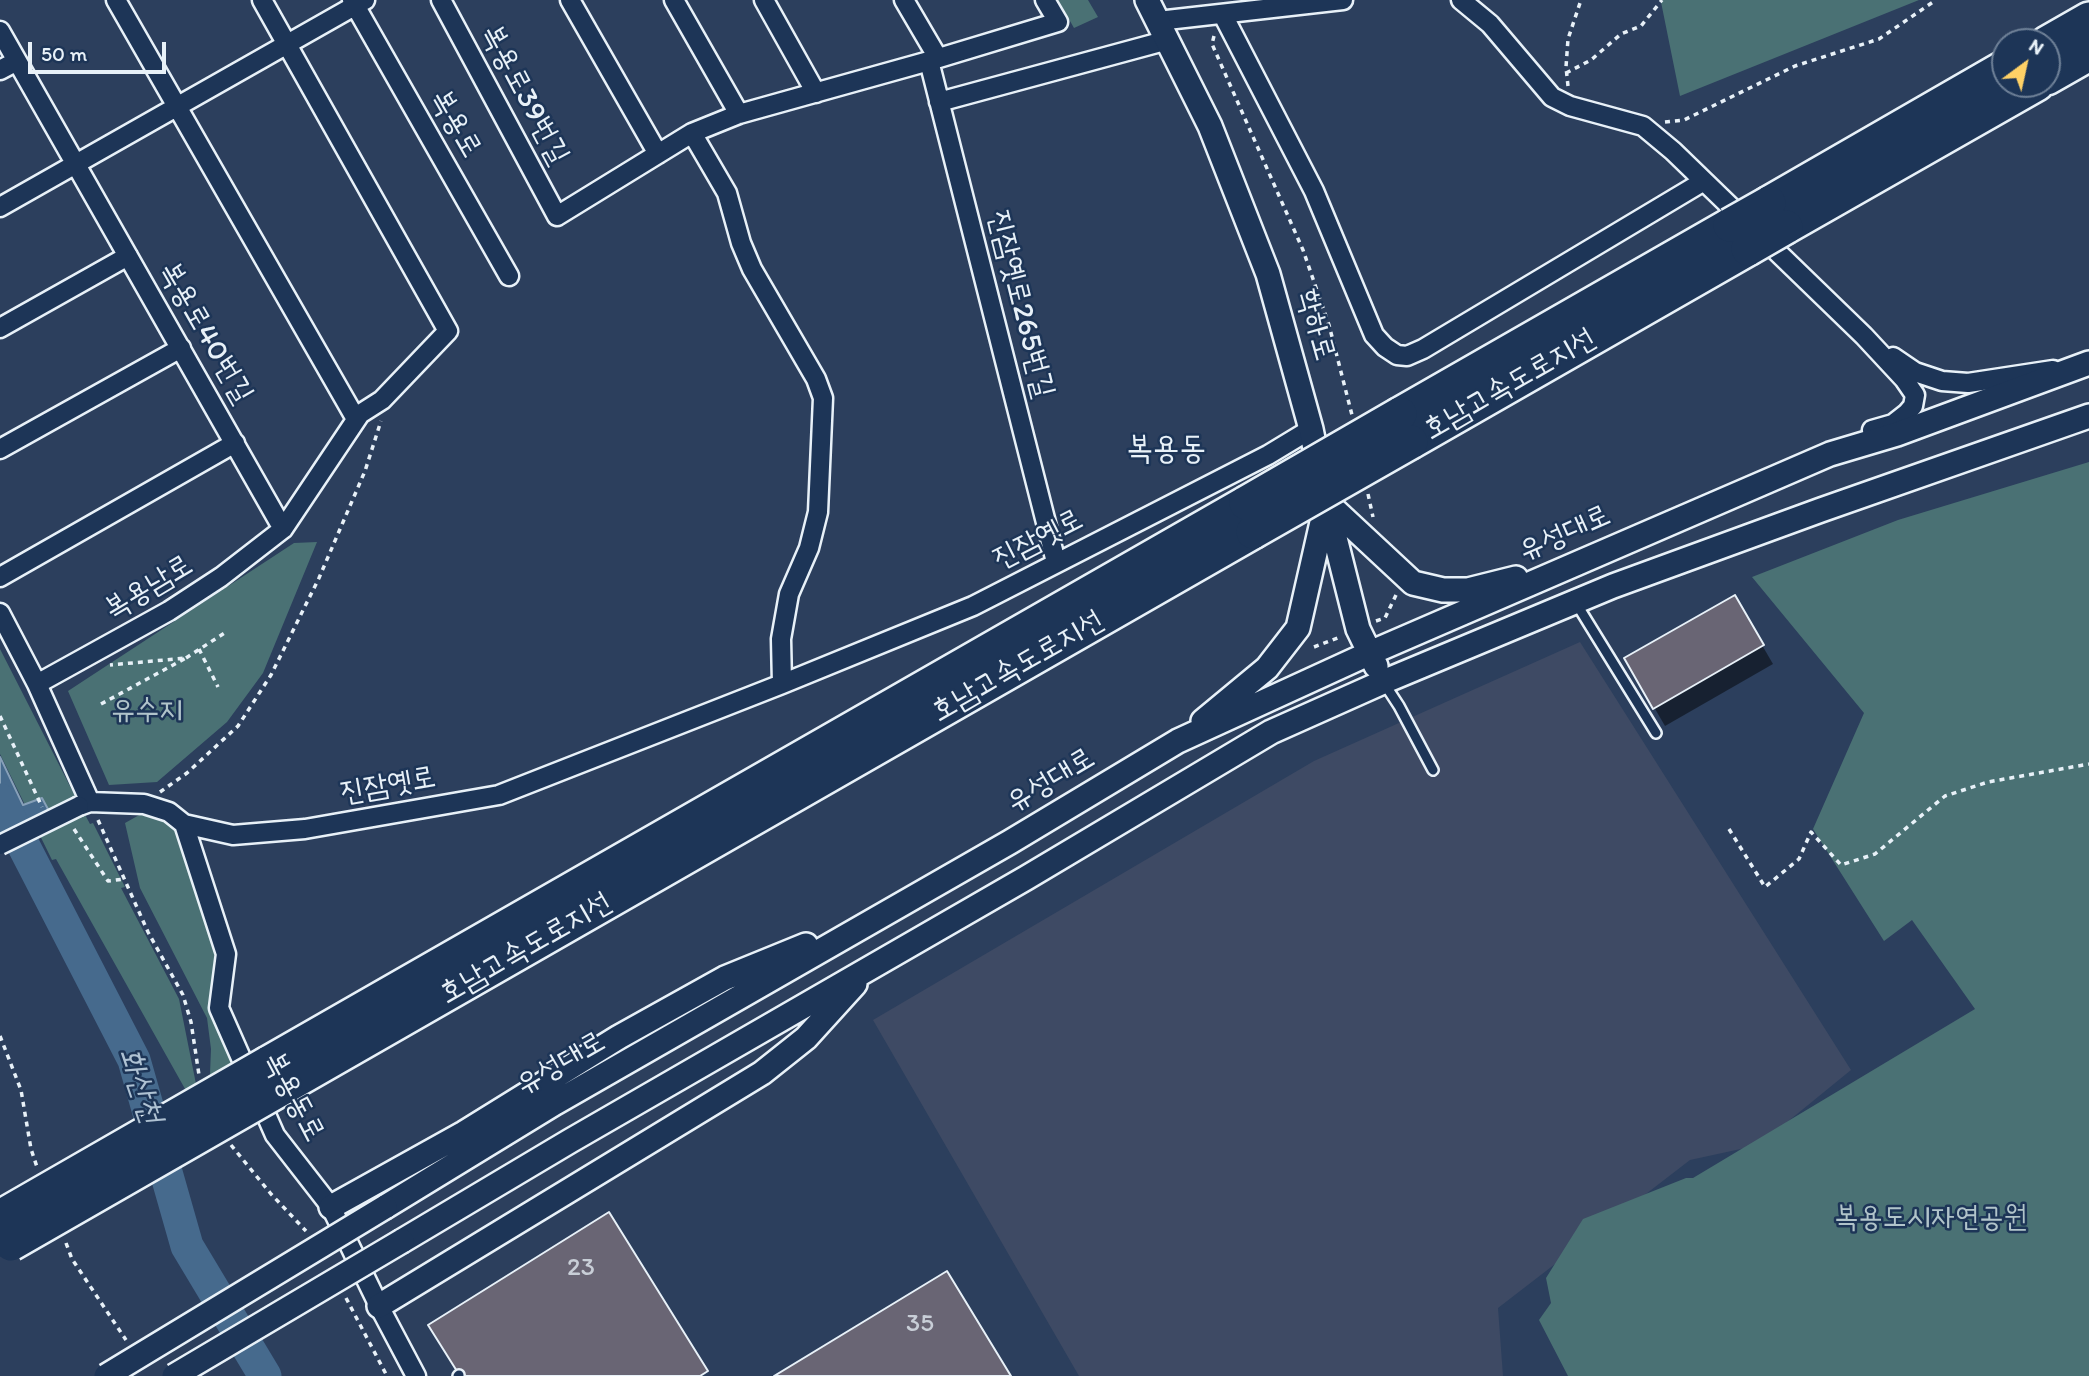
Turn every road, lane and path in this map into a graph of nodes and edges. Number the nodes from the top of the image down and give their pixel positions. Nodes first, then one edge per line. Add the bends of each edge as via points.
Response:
1 (116, 0) edge
2 (262, 0) edge
3 (441, 0) edge
4 (570, 0) edge
5 (674, 0) edge
6 (764, 0) edge
7 (904, 0) edge
8 (1045, 0) edge
9 (1147, 0) edge
10 (1343, 0) edge
11 (1461, 0) edge
12 (1581, 0) edge
13 (1662, 0) edge
14 (1936, 0) edge
15 (358, 2) edge
16 (2089, 19) edge
17 (1220, 23) junction
18 (1163, 30) junction
19 (0, 31) edge
20 (2061, 35) edge
21 (288, 45) junction
22 (2089, 54) edge
23 (933, 60) junction
24 (17, 61) junction
25 (0, 70) edge
26 (2061, 70) edge
27 (1566, 73) junction
28 (1991, 76) edge
29 (816, 93) junction
30 (2009, 98) edge
31 (939, 102) junction
32 (1570, 106) junction
33 (178, 108) junction
34 (738, 114) junction
35 (1643, 126) junction
36 (692, 133) junction
37 (658, 154) junction
38 (77, 166) junction
39 (1704, 181) junction
40 (0, 207) edge
41 (1778, 215) junction
42 (128, 256) junction
43 (509, 276) dead end
44 (0, 328) edge
45 (1864, 336) junction
46 (181, 348) junction
47 (2082, 365) edge
48 (382, 400) junction
49 (2089, 416) edge
50 (356, 419) junction
51 (1353, 424) dead end
52 (1311, 429) junction
53 (235, 443) junction
54 (0, 449) edge
55 (1830, 454) junction
56 (1367, 489) dead end
57 (1326, 502) junction
58 (1375, 522) dead end
59 (283, 529) junction
60 (1582, 560) junction
61 (1056, 562) junction
62 (0, 577) edge
63 (1397, 592) dead end
64 (1575, 601) junction
65 (0, 613) edge
66 (1385, 618) dead end
67 (226, 632) dead end
68 (1329, 643) dead end
69 (1314, 647) dead end
70 (199, 649) junction
71 (1370, 653) junction
72 (186, 658) junction
73 (104, 665) dead end
74 (1383, 682) junction
75 (37, 684) junction
76 (782, 684) junction
77 (218, 687) dead end
78 (101, 704) dead end
79 (0, 716) edge
80 (1656, 733) dead end
81 (1178, 741) junction
82 (2089, 764) edge
83 (1433, 770) dead end
84 (38, 799) dead end
85 (144, 804) junction
86 (79, 810) junction
87 (184, 824) junction
88 (1729, 829) dead end
89 (0, 845) edge
90 (124, 879) dead end
91 (883, 914) junction
92 (869, 968) junction
93 (331, 1207) junction
94 (3, 1232) edge
95 (379, 1306) junction
96 (106, 1376) edge
97 (174, 1376) edge
98 (416, 1376) edge

1 - 33 street
2 - 21 street
3 - 37 street, 복용로39번길 via 557,216
4 - 37 street
5 - 34 street
6 - 29 street
7 - 23 street, 진잠옛로265번길
8 - 23 street via 1058,22
9 - 18 street, 학하로
10 - 17 street
11 - 32 street via 1490,24 1552,97
12 - 27 path via 1568,38
13 - 27 path via 1641,26 1621,34 1591,60
14 - 35 path via 1879,39 1795,66 1684,120
15 - 21 street
15 - 43 street, 복용로
16 - 20 highway
17 - 18 street
17 - 39 street via 1314,191 1374,335 1397,355 1423,349
17 - 51 path via 1212,44 1303,250 1329,325
18 - 31 street
18 - 52 street, 학하로 via 1210,126 1268,274
19 - 24 street, 복용로40번길
21 - 33 street
21 - 48 street via 448,331
22 - 26 highway
23 - 29 street
23 - 31 street, 진잠옛로265번길
24 - 25 street
24 - 38 street, 복용로40번길
27 - 32 path
28 - 41 highway, 호남고속도로지선
29 - 34 street
30 - 41 highway, 호남고속도로지선
31 - 61 street, 진잠옛로265번길
32 - 35 street
33 - 38 street
33 - 50 street
34 - 36 street
35 - 39 street
36 - 37 street
36 - 76 street via 727,193 752,269 823,398 818,512 809,548 789,594 781,639
38 - 40 street
38 - 42 street, 복용로40번길
39 - 45 street
41 - 94 highway, 호남고속도로지선, bridge
42 - 44 street
42 - 46 street, 복용로40번길
45 - 47 street via 1915,372 1942,381 1968,383
45 - 55 street via 1904,379 1915,395 1913,406 1892,424 1863,433
46 - 53 street, 복용로40번길
46 - 54 street
47 - 55 street, 유성대로
48 - 50 street
48 - 85 path via 382,420 365,471 271,675 238,726 187,773
49 - 64 street
50 - 59 street, 복용남로
52 - 57 street, 학하로
52 - 61 street, 진잠옛로
53 - 59 street, 복용로40번길
53 - 62 street
55 - 60 street, 유성대로
56 - 58 path
57 - 60 street via 1413,583 1443,590 1468,590
57 - 71 street, 학하로 via 1358,629
57 - 81 street via 1298,628 1267,668
59 - 75 street, 복용남로 via 169,611
60 - 71 street, 유성대로
61 - 76 street, 진잠옛로 via 972,606
63 - 66 path
64 - 74 street
64 - 80 lane
65 - 75 street
67 - 70 path
68 - 69 path
70 - 72 path
70 - 77 path
71 - 74 street, 학하로
71 - 81 street, 유성대로
72 - 73 path
72 - 78 path
74 - 83 lane
74 - 92 street via 1271,732
75 - 86 street
76 - 87 street, 진잠옛로 via 499,795 258,834 233,835
79 - 84 path
81 - 91 street, 유성대로
82 - 88 path via 1988,782 1945,796 1875,853 1841,865 1811,832 1799,859 1765,887
85 - 86 street, 진잠옛로
85 - 87 street, 진잠옛로 via 169,812
86 - 89 street, 진잠옛로, bridge
86 - 90 path via 108,881
87 - 93 street, 복용동로 via 226,954 219,1008 275,1135
91 - 93 street via 725,978
91 - 96 street, 유성대로, bridge via 555,1103
92 - 95 street via 806,1038 762,1073
92 - 97 street, bridge
93 - 95 street, 복용동로
95 - 98 street, 복용동로

